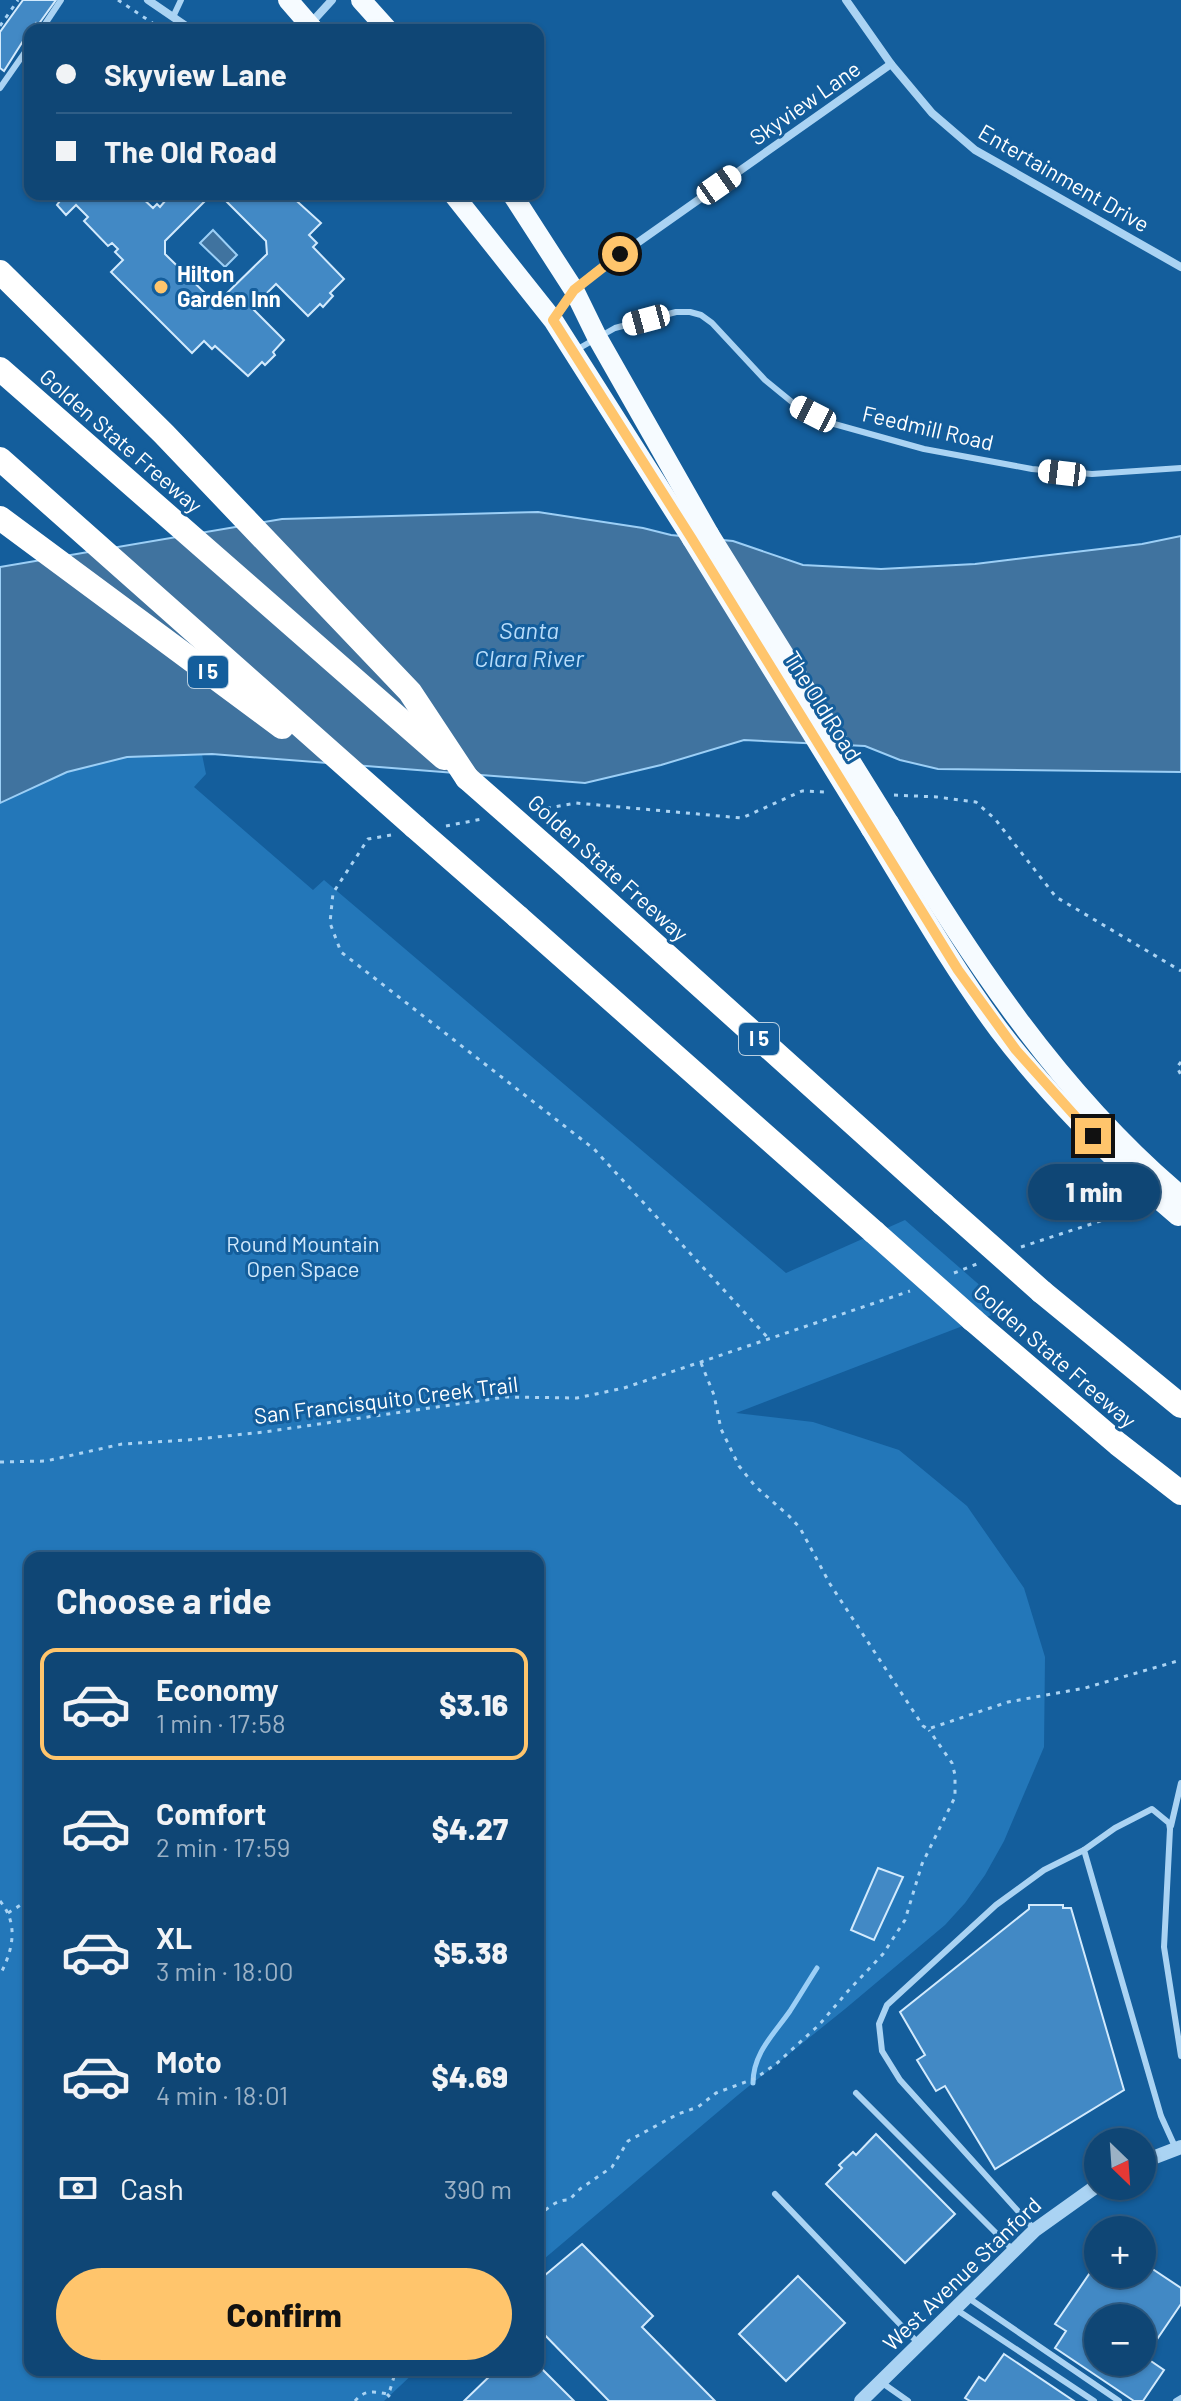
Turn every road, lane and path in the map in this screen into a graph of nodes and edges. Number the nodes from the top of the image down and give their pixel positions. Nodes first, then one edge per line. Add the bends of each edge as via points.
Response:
1 (18, 0) edge
2 (61, 0) edge
3 (118, 0) edge
4 (148, 0) edge
5 (181, 0) edge
6 (288, 0) edge
7 (332, 0) edge
8 (361, 0) edge
9 (846, 0) edge
10 (173, 17) junction
11 (45, 24) edge
12 (154, 24) edge
13 (183, 24) edge
14 (306, 24) edge
15 (312, 24) edge
16 (383, 24) edge
17 (0, 26) edge
18 (24, 54) edge
19 (891, 64) junction
20 (0, 88) edge
21 (458, 200) edge
22 (516, 200) edge
23 (1181, 267) edge
24 (0, 272) edge
25 (574, 290) junction
26 (553, 320) junction
27 (597, 337) junction
28 (573, 351) junction
29 (0, 369) edge
30 (0, 459) edge
31 (1181, 468) edge
32 (0, 518) edge
33 (700, 536) junction
34 (467, 778) junction
35 (880, 826) junction
36 (415, 827) junction
37 (1181, 1062) edge
38 (1181, 1075) edge
39 (1150, 1199) junction
40 (1177, 1205) edge
41 (1044, 1238) dead end
42 (769, 1339) dead end
43 (701, 1362) junction
44 (1181, 1406) edge
45 (0, 1462) edge
46 (1181, 1493) edge
47 (1181, 1660) edge
48 (928, 1729) junction
49 (1181, 1783) edge
50 (1170, 1829) junction
51 (1084, 1850) junction
52 (0, 1901) edge
53 (24, 1903) edge
54 (8, 1913) junction
55 (0, 1975) edge
56 (1181, 2056) edge
57 (856, 2093) dead end
58 (1178, 2148) edge
59 (1156, 2157) edge
60 (775, 2194) dead end
61 (1084, 2195) edge
62 (544, 2211) edge
63 (1035, 2230) junction
64 (1013, 2250) junction
65 (966, 2297) junction
66 (954, 2309) junction
67 (919, 2344) junction
68 (394, 2376) edge
69 (881, 2382) junction
70 (387, 2394) junction
71 (355, 2401) edge
72 (394, 2401) edge
73 (861, 2401) edge
74 (908, 2401) edge
75 (1094, 2401) edge
76 (1119, 2401) edge

1 - 17 path
2 - 11 lane
3 - 12 path
4 - 10 street
5 - 10 lane
6 - 14 main road
7 - 15 street
8 - 16 main road
9 - 19 street, Entertainment Drive
10 - 13 street
18 - 20 lane
19 - 23 street, Entertainment Drive via 932,113 975,150
19 - 25 street, Skyview Lane
21 - 26 main road, The Old Road
22 - 25 main road, The Old Road
24 - 34 highway, I 5 via 198,469 410,692
25 - 26 street, Skyview Lane
25 - 27 main road, The Old Road
26 - 28 main road, The Old Road
27 - 28 lane, Feedmill Road
27 - 31 lane, Feedmill Road via 615,328 690,312 712,323 798,407 827,422 924,449 1047,471 1092,474
27 - 33 main road, The Old Road
28 - 33 main road, The Old Road
29 - 34 highway, Golden State Freeway / I 5
30 - 36 highway, Golden State Freeway / I 5
32 - 36 highway, I 5
33 - 35 main road, The Old Road, bridge
34 - 44 highway, Golden State Freeway / I 5, bridge via 1042,1292
35 - 39 main road, The Old Road via 958,970 999,1030
35 - 40 main road, The Old Road via 1049,1060
36 - 46 highway, Golden State Freeway / I 5, bridge via 1075,1409
37 - 38 path
39 - 40 main road, The Old Road, bridge
39 - 41 path via 1136,1209
42 - 43 path, San Francisquito Creek Trail
43 - 45 path, San Francisquito Creek Trail via 577,1398 506,1397 264,1432 122,1444 46,1461
43 - 48 path via 721,1429 739,1466 800,1528 867,1643
47 - 48 path via 1085,1688 1008,1702
48 - 62 path via 952,1763 955,1797 922,1864 905,1920 883,1954 776,2064 628,2141 603,2175
49 - 50 lane
50 - 51 lane via 1152,1809
50 - 56 lane via 1164,1947
51 - 58 lane via 1161,2116
51 - 63 lane via 1044,1870 996,1905 887,2005 879,2024 882,2051 900,2080
52 - 54 path
53 - 54 path
54 - 55 path via 14,1934
57 - 64 lane
58 - 59 street
60 - 67 lane
61 - 63 street, West Avenue Stanford
63 - 64 street, West Avenue Stanford
64 - 65 street, West Avenue Stanford
65 - 66 street, West Avenue Stanford
65 - 76 lane
66 - 67 street, West Avenue Stanford
66 - 75 lane
67 - 69 street, West Avenue Stanford
68 - 70 path
69 - 73 street, West Avenue Stanford
69 - 74 lane
70 - 71 path via 367,2391
70 - 72 path

